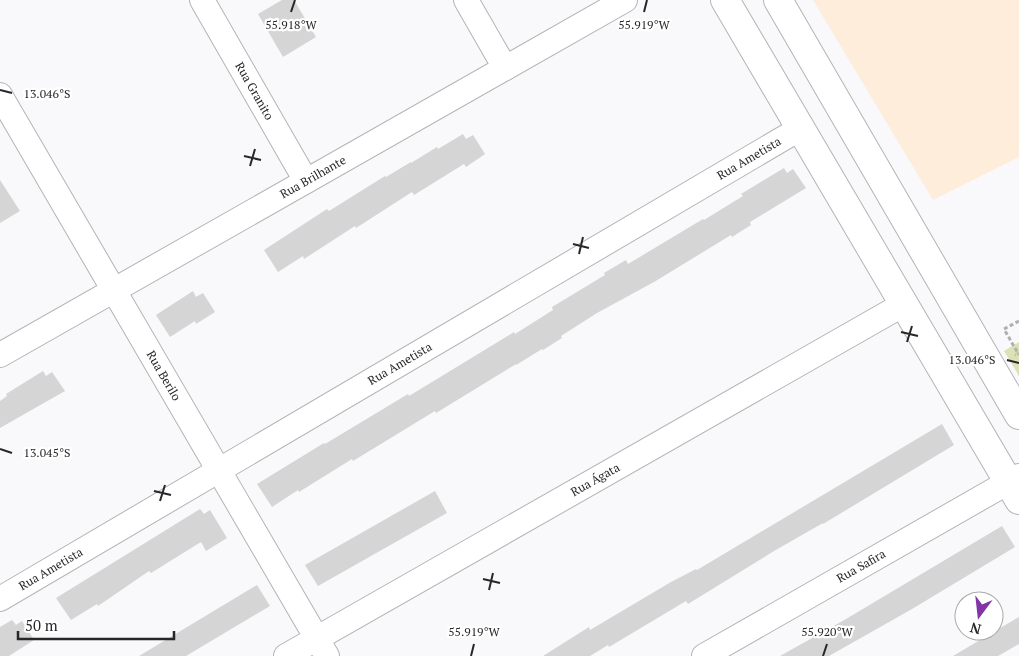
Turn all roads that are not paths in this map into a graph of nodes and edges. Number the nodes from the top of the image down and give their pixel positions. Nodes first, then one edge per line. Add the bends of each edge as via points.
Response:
1 (202, 0) edge
2 (466, 0) edge
3 (625, 0) edge
4 (725, 0) edge
5 (778, 0) edge
6 (505, 68) junction
7 (0, 95) edge
8 (801, 128) junction
9 (306, 181) junction
10 (114, 291) junction
11 (904, 304) junction
12 (0, 355) edge
13 (1019, 415) edge
14 (219, 470) junction
15 (1016, 486) edge
16 (0, 599) edge
17 (322, 647) edge
18 (286, 656) edge
19 (704, 656) edge

1 - 9 street, Rua Granito
2 - 6 street
3 - 6 street, Rua Brilhante
4 - 8 street
5 - 13 street
6 - 9 street, Rua Brilhante
7 - 10 street, Rua Berilo
8 - 11 street
8 - 14 street, Rua Ametista
9 - 10 street, Rua Brilhante
10 - 12 street, Rua Brilhante
10 - 14 street, Rua Berilo
11 - 15 street
11 - 17 street, Rua Ágata
14 - 16 street, Rua Ametista
14 - 17 street, Rua Berilo
15 - 19 street, Rua Safira
17 - 18 street, Rua Ágata

